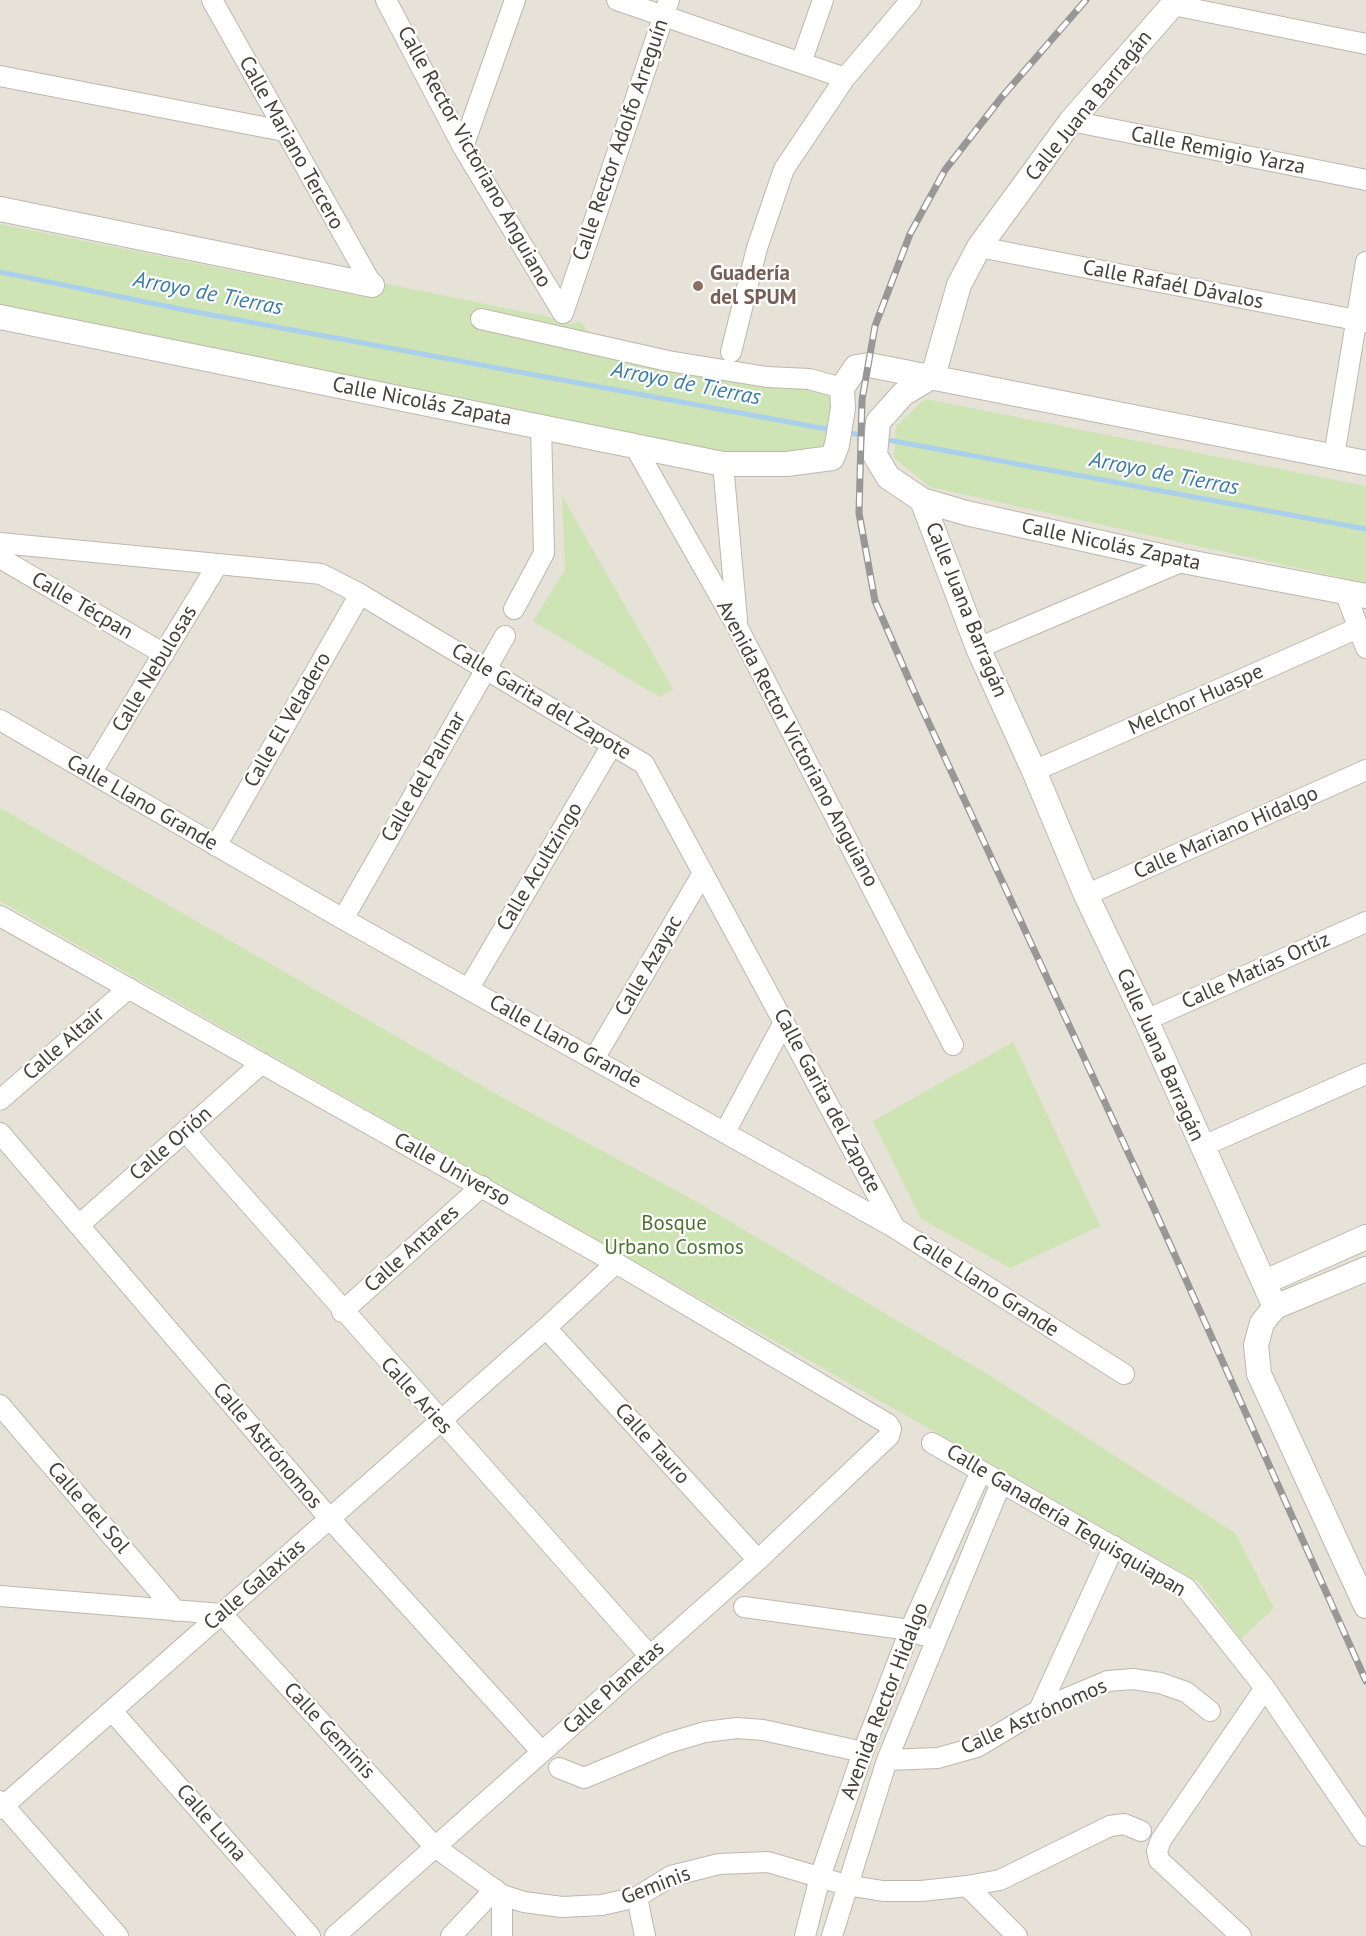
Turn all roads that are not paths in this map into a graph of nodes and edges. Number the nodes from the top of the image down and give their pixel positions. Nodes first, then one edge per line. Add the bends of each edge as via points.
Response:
1 (212, 0) edge
2 (386, 0) edge
3 (514, 0) edge
4 (617, 0) edge
5 (823, 0) edge
6 (911, 0) edge
7 (1175, 2) edge
8 (666, 8) edge
9 (1366, 44) edge
10 (801, 63) junction
11 (0, 76) edge
12 (845, 78) junction
13 (1071, 122) junction
14 (284, 131) junction
15 (463, 147) junction
16 (1366, 180) edge
17 (0, 209) edge
18 (979, 247) junction
19 (1366, 262) edge
20 (372, 285) joint
21 (563, 314) joint
22 (0, 317) edge
23 (481, 320) dead end
24 (1361, 321) edge
25 (731, 352) dead end
26 (933, 375) junction
27 (842, 398) junction
28 (541, 425) junction
29 (634, 445) junction
30 (1334, 456) junction
31 (1366, 463) edge
32 (723, 464) junction
33 (922, 500) junction
34 (0, 543) edge
35 (0, 558) edge
36 (1183, 561) junction
37 (218, 564) junction
38 (360, 594) junction
39 (1355, 594) edge
40 (514, 609) dead end
41 (738, 628) junction
42 (1358, 628) junction
43 (505, 636) dead end
44 (978, 648) junction
45 (1366, 648) edge
46 (164, 654) junction
47 (486, 668) junction
48 (0, 720) edge
49 (612, 745) junction
50 (1366, 770) edge
51 (1034, 771) junction
52 (91, 773) junction
53 (216, 846) junction
54 (703, 873) junction
55 (1086, 895) junction
56 (0, 916) edge
57 (343, 919) junction
58 (1366, 922) edge
59 (129, 987) junction
60 (469, 988) junction
61 (1146, 1020) junction
62 (784, 1022) junction
63 (953, 1046) dead end
64 (594, 1059) junction
65 (262, 1063) junction
66 (1366, 1074) edge
67 (0, 1100) edge
68 (186, 1132) junction
69 (725, 1132) junction
70 (0, 1133) edge
71 (1201, 1148) junction
72 (482, 1186) junction
73 (80, 1225) junction
74 (895, 1228) junction
75 (1366, 1237) edge
76 (616, 1263) junction
77 (1366, 1269) edge
78 (1265, 1282) junction
79 (1275, 1307) junction
80 (342, 1312) junction
81 (546, 1328) junction
82 (1124, 1374) dead end
83 (0, 1405) edge
84 (440, 1422) junction
85 (889, 1436) joint
86 (932, 1443) dead end
87 (981, 1471) junction
88 (1001, 1483) junction
89 (330, 1519) junction
90 (1114, 1546) junction
91 (758, 1560) junction
92 (0, 1596) edge
93 (744, 1606) dead end
94 (1366, 1606) edge
95 (176, 1611) junction
96 (222, 1614) junction
97 (910, 1630) junction
98 (936, 1640) junction
99 (650, 1656) junction
100 (1265, 1688) junction
101 (1039, 1710) junction
102 (112, 1711) junction
103 (1210, 1711) dead end
104 (542, 1752) junction
105 (863, 1752) junction
106 (887, 1760) junction
107 (559, 1768) dead end
108 (1, 1805) edge
109 (1142, 1831) dead end
110 (1366, 1836) edge
111 (435, 1847) junction
112 (820, 1877) junction
113 (846, 1885) junction
114 (967, 1886) junction
115 (498, 1892) junction
116 (637, 1897) junction
117 (118, 1936) edge
118 (310, 1936) edge
119 (335, 1936) edge
120 (451, 1936) edge
121 (502, 1936) edge
122 (645, 1936) edge
123 (805, 1936) edge
124 (832, 1936) edge
125 (1017, 1936) edge
126 (1241, 1936) edge

1 - 14 street, Calle Mariano Tercero
2 - 15 street, Calle Rector Victoriano Anguiano
3 - 15 street
4 - 8 street
5 - 10 street
6 - 12 street
7 - 9 street
7 - 13 street, Calle Juana Barragán
8 - 10 street
8 - 21 street, Calle Rector Adolfo Arreguín
10 - 12 street
11 - 14 street
12 - 25 street via 784,169 757,248
13 - 16 street, Calle Remigio Yarza
13 - 18 street, Calle Juana Barragán
14 - 20 street, Calle Mariano Tercero
15 - 21 street, Calle Rector Victoriano Anguiano
17 - 20 street
18 - 24 street, Calle Rafaél Dávalos
18 - 26 street, Calle Juana Barragán via 959,285
19 - 24 street
22 - 28 street, Calle Nicolás Zapata
23 - 27 street via 668,362 767,377 809,379
24 - 30 street
26 - 27 street via 869,364 856,367
26 - 30 street
26 - 33 street, Calle Nicolás Zapata via 903,394 878,422 875,454 888,477
27 - 32 street, Calle Nicolás Zapata via 832,458 787,464
28 - 29 street, Calle Nicolás Zapata
28 - 40 street via 544,553
29 - 32 street, Calle Nicolás Zapata
29 - 41 street, Avenida Rector Victoriano Anguiano
30 - 31 street
32 - 41 street
33 - 36 street, Calle Nicolás Zapata
33 - 44 street, Calle Juana Barragán
34 - 37 street, Calle Garita del Zapote
35 - 46 street, Calle Técpan
36 - 39 street, Calle Nicolás Zapata
36 - 44 street
37 - 38 street, Calle Garita del Zapote via 321,574
37 - 46 street, Calle Nebulosas
38 - 47 street, Calle Garita del Zapote
38 - 53 street, Calle El Veladero
39 - 42 street
41 - 63 street, Avenida Rector Victoriano Anguiano
42 - 45 street
42 - 51 street, Melchor Huaspe
43 - 47 street, Calle del Palmar
44 - 51 street, Calle Juana Barragán
46 - 52 street, Calle Nebulosas
47 - 49 street, Calle Garita del Zapote
47 - 57 street, Calle del Palmar
48 - 52 street, Calle Llano Grande
49 - 54 street, Calle Garita del Zapote via 644,764
49 - 60 street, Calle Acultzingo
50 - 55 street, Calle Mariano Hidalgo
51 - 55 street, Calle Juana Barragán
52 - 53 street, Calle Llano Grande
53 - 57 street, Calle Llano Grande
54 - 62 street, Calle Garita del Zapote
54 - 64 street, Calle Azayac
55 - 61 street, Calle Juana Barragán
56 - 59 street, Calle Universo
57 - 60 street, Calle Llano Grande
58 - 61 street, Calle Matías Ortiz
59 - 65 street, Calle Universo
59 - 67 street, Calle Altair
60 - 64 street, Calle Llano Grande
61 - 71 street, Calle Juana Barragán
62 - 69 street
62 - 74 street, Calle Garita del Zapote
64 - 69 street, Calle Llano Grande
65 - 68 street, Calle Orión
65 - 72 street, Calle Universo
66 - 71 street
68 - 73 street, Calle Orión
68 - 80 street, Calle Aries
69 - 74 street, Calle Llano Grande
70 - 73 street, Calle Astrónomos
71 - 78 street, Calle Juana Barragán
72 - 76 street, Calle Universo
72 - 80 street, Calle Antares
73 - 89 street, Calle Astrónomos
74 - 82 street, Calle Llano Grande
75 - 78 street
76 - 81 street, Calle Galaxias
76 - 85 street, Calle Universo via 888,1424
77 - 79 street
78 - 79 street, Calle Juana Barragán
79 - 94 street via 1262,1323 1256,1345 1259,1374
80 - 84 street, Calle Aries
81 - 84 street, Calle Galaxias
81 - 91 street, Calle Tauro
83 - 95 street, Calle del Sol
84 - 89 street, Calle Galaxias
84 - 99 street, Calle Aries
85 - 91 street, Calle Planetas
86 - 87 street, Calle Ganadería Tequisquiapan
87 - 88 street, Calle Ganadería Tequisquiapan
87 - 97 street, Avenida Rector Hidalgo
88 - 90 street, Calle Ganadería Tequisquiapan
88 - 98 street, Avenida Rector Hidalgo
89 - 96 street, Calle Galaxias
89 - 104 street, Calle Astrónomos
90 - 100 street, Calle Ganadería Tequisquiapan via 1186,1588
90 - 101 street
91 - 99 street, Calle Planetas
92 - 95 street
93 - 97 street
95 - 96 street
96 - 102 street, Calle Galaxias
96 - 111 street, Calle Geminis
97 - 98 street
97 - 105 street, Avenida Rector Hidalgo
98 - 106 street, Avenida Rector Hidalgo
99 - 104 street, Calle Planetas
100 - 110 street, Calle Ganadería Tequisquiapan
100 - 126 street via 1157,1851 1159,1860
101 - 103 street, Calle Astrónomos via 1108,1681 1133,1679 1186,1692
101 - 106 street, Calle Astrónomos via 977,1747 938,1758
102 - 108 street, Calle Galaxias
102 - 118 street, Calle Luna
104 - 111 street, Calle Planetas
105 - 107 street via 737,1728 668,1743 584,1778
105 - 112 street, Avenida Rector Hidalgo
106 - 113 street, Avenida Rector Hidalgo
108 - 117 street
109 - 114 street, Geminis via 1124,1824 1110,1826 1000,1880
111 - 115 street, Geminis
111 - 119 street, Calle Planetas
112 - 113 street, Geminis
112 - 116 street, Geminis via 768,1862 719,1864 671,1876
112 - 123 street, Avenida Rector Hidalgo
113 - 114 street, Geminis via 883,1892
113 - 124 street, Avenida Rector Hidalgo
114 - 125 street
115 - 116 street, Geminis via 524,1902 562,1907 602,1905
115 - 120 street
115 - 121 street
116 - 122 street

